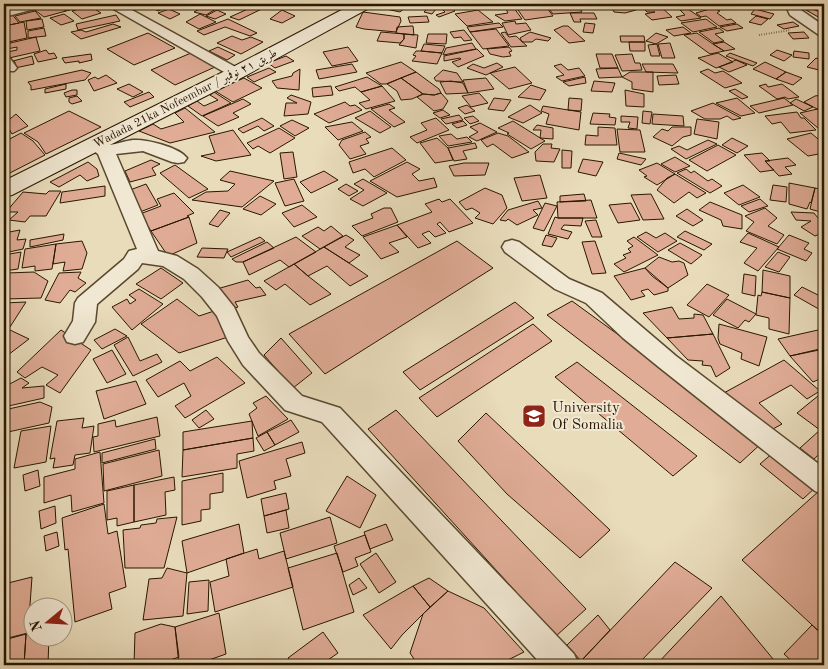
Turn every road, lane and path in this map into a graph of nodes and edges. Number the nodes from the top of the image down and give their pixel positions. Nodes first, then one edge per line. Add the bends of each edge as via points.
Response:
1 (37, 4) edge
2 (112, 4) edge
3 (365, 4) edge
4 (791, 4) edge
5 (4, 13) edge
6 (824, 32) edge
7 (236, 73) junction
8 (100, 148) junction
9 (178, 158) dead end
10 (4, 190) edge
11 (512, 247) dead end
12 (149, 256) junction
13 (75, 336) dead end
14 (824, 483) edge
15 (563, 665) edge

1 - 5 street
2 - 7 street
3 - 7 street, Wadada 21ka Nofeembar / طريق ٢١ نوفمبر
4 - 6 street via 795,12
7 - 8 street, Wadada 21ka Nofeembar / طريق ٢١ نوفمبر
8 - 9 street via 144,145
8 - 10 street, Wadada 21ka Nofeembar / طريق ٢١ نوفمبر
8 - 12 street
11 - 14 street via 562,284 594,298 668,362
12 - 13 street via 136,256 132,264 89,299 84,322
12 - 15 street via 170,261 191,274 210,292 226,312 251,359 294,403 331,415

